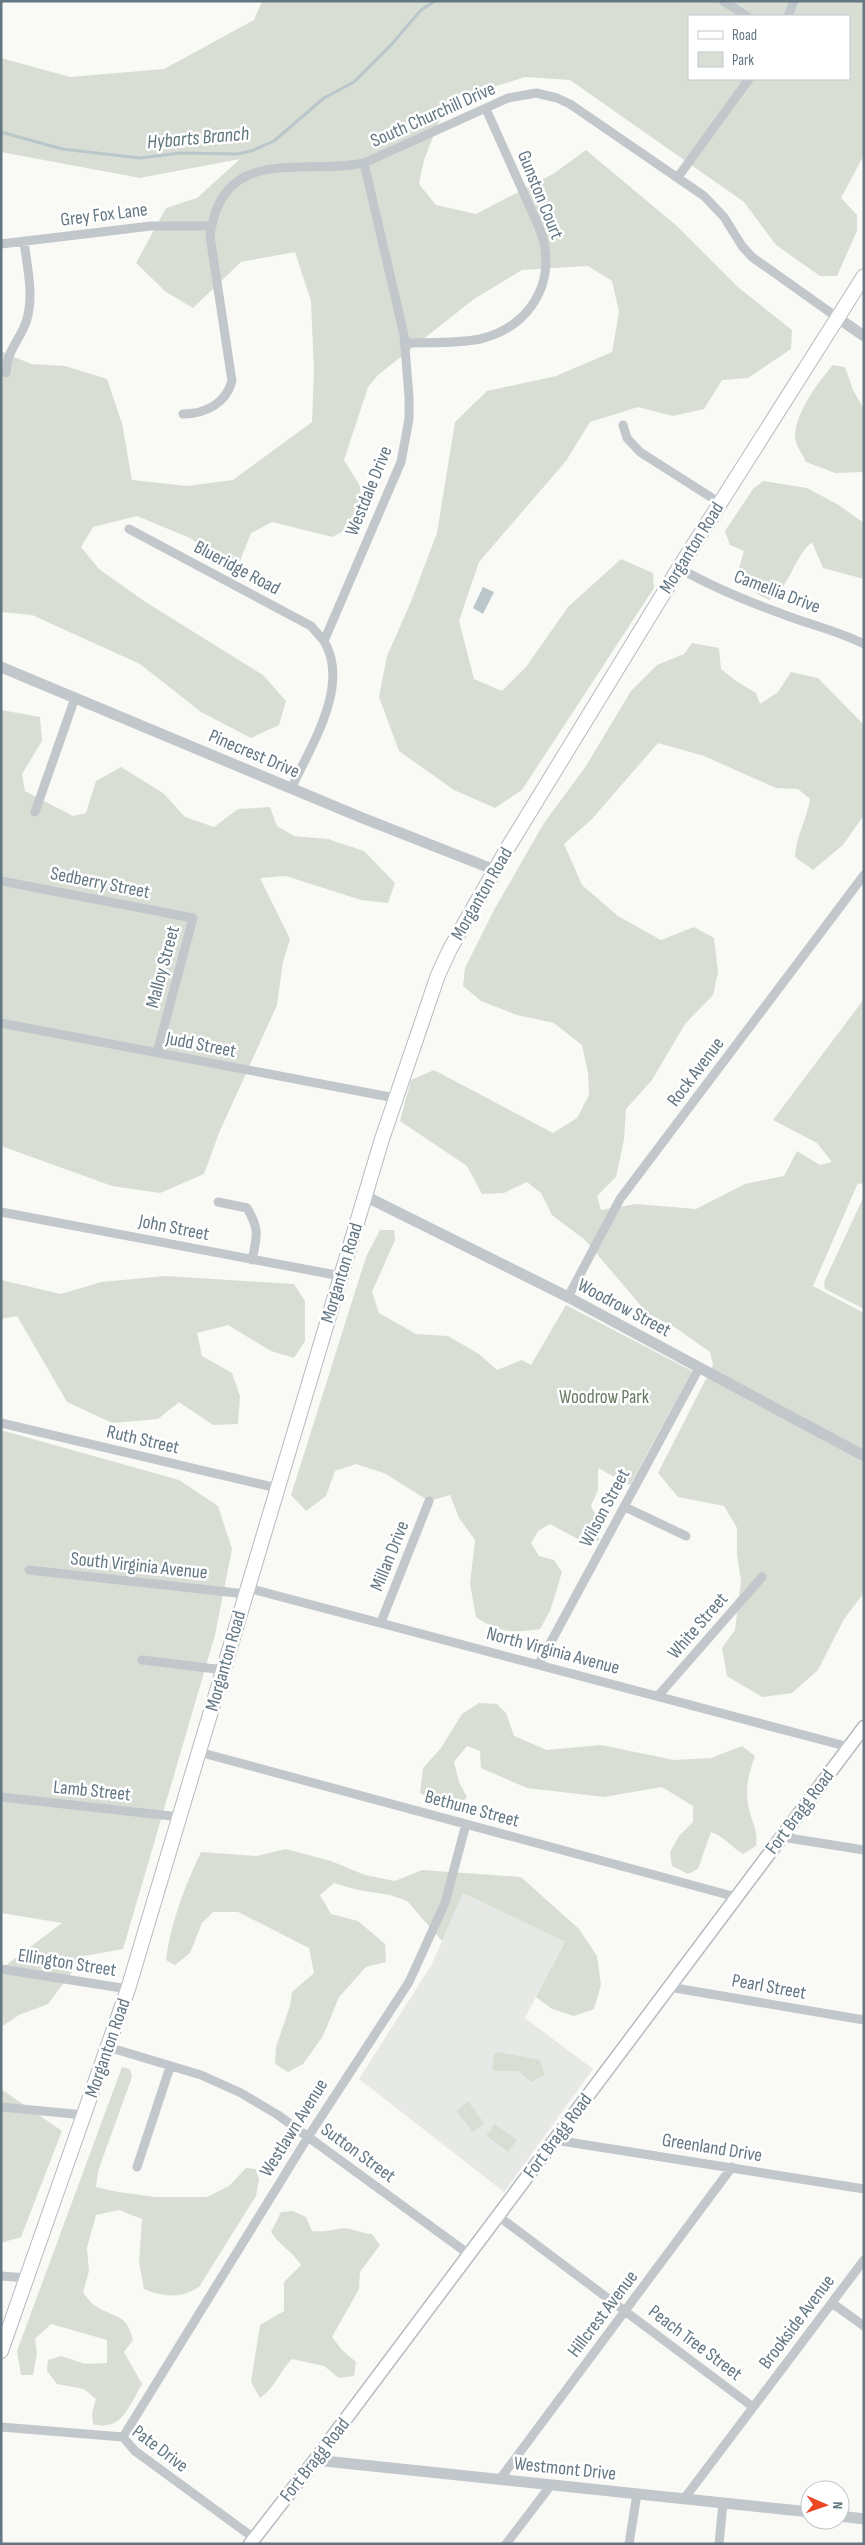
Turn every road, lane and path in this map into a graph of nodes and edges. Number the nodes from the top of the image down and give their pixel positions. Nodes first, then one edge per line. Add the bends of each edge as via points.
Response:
1 (723, 1) edge
2 (794, 1) edge
3 (745, 15) edge
4 (788, 15) edge
5 (748, 80) edge
6 (486, 109) junction
7 (364, 163) junction
8 (678, 177) junction
9 (212, 226) junction
10 (24, 241) junction
11 (1, 244) edge
12 (864, 276) edge
13 (838, 318) junction
14 (864, 336) edge
15 (404, 344) junction
16 (6, 373) dead end
17 (183, 414) dead end
18 (623, 425) dead end
19 (720, 503) junction
20 (129, 529) dead end
21 (680, 568) junction
22 (324, 641) junction
23 (864, 644) edge
24 (1, 667) edge
25 (75, 698) junction
26 (291, 788) junction
27 (34, 812) dead end
28 (495, 870) junction
29 (864, 875) edge
30 (1, 881) edge
31 (193, 918) joint
32 (1, 1023) edge
33 (157, 1053) junction
34 (395, 1098) junction
35 (365, 1196) junction
36 (218, 1202) dead end
37 (1, 1212) edge
38 (252, 1260) junction
39 (340, 1276) junction
40 (568, 1297) junction
41 (699, 1368) junction
42 (1, 1423) edge
43 (864, 1456) edge
44 (278, 1488) junction
45 (430, 1502) dead end
46 (625, 1507) junction
47 (686, 1536) dead end
48 (29, 1570) dead end
49 (762, 1577) dead end
50 (247, 1591) junction
51 (381, 1622) junction
52 (142, 1660) dead end
53 (539, 1664) junction
54 (224, 1670) junction
55 (658, 1696) junction
56 (864, 1727) edge
57 (849, 1747) junction
58 (200, 1752) junction
59 (1, 1797) edge
60 (180, 1817) junction
61 (466, 1824) junction
62 (782, 1837) junction
63 (864, 1850) edge
64 (736, 1897) junction
65 (1, 1969) edge
66 (669, 1987) junction
67 (128, 1989) junction
68 (864, 2020) edge
69 (108, 2047) junction
70 (170, 2067) junction
71 (1, 2107) edge
72 (84, 2115) junction
73 (308, 2137) junction
74 (555, 2140) junction
75 (137, 2167) dead end
76 (732, 2168) junction
77 (864, 2189) edge
78 (498, 2216) junction
79 (470, 2255) junction
80 (864, 2260) edge
81 (1, 2276) edge
82 (27, 2278) junction
83 (832, 2303) junction
84 (625, 2311) junction
85 (864, 2326) edge
86 (1, 2351) edge
87 (753, 2407) junction
88 (1, 2427) edge
89 (123, 2438) junction
90 (315, 2460) junction
91 (500, 2480) junction
92 (551, 2485) junction
93 (637, 2494) junction
94 (684, 2498) junction
95 (723, 2503) junction
96 (800, 2511) edge
97 (850, 2517) edge
98 (864, 2518) edge
99 (252, 2541) edge
100 (506, 2544) edge
101 (629, 2544) edge
102 (719, 2544) edge

1 - 3 street
2 - 4 street
5 - 8 street
6 - 7 street, South Churchill Drive
6 - 8 street, South Churchill Drive via 508,98 529,94 557,98
6 - 15 street, Gunston Court via 542,234 546,263 540,291 520,320 495,334 467,341
7 - 9 street, South Churchill Drive via 277,167 248,175 222,199
7 - 15 street, Westdale Drive
8 - 13 street, South Churchill Drive via 715,206 752,257
9 - 10 street, Grey Fox Lane via 151,226
9 - 17 street, South Churchill Drive via 211,250 232,381 227,394 211,408
10 - 11 street, Grey Fox Lane
10 - 16 street via 30,306 26,322 8,354
12 - 13 main road, Morganton Road
13 - 14 street
13 - 19 main road, Morganton Road
15 - 22 street, Westdale Drive via 409,419 401,462
18 - 19 street via 627,438 640,452
19 - 21 main road, Morganton Road
20 - 22 street, Blueridge Road via 311,626
21 - 23 street, Camellia Drive via 761,605
21 - 28 main road, Morganton Road
22 - 26 street via 334,667 330,702
24 - 25 street, Pinecrest Drive
25 - 26 street, Pinecrest Drive
25 - 27 street
26 - 28 street, Pinecrest Drive
28 - 34 main road, Morganton Road via 438,975
29 - 40 street, Rock Avenue via 620,1199
30 - 31 street, Sedberry Street
31 - 33 street, Malloy Street
32 - 33 street, Judd Street
33 - 34 street, Judd Street
34 - 35 main road, Morganton Road
35 - 39 main road, Morganton Road
35 - 40 street, Woodrow Street
36 - 38 street via 247,1208 257,1224
37 - 38 street, John Street
38 - 39 street, John Street
39 - 44 main road, Morganton Road
40 - 41 street, Woodrow Street
41 - 43 street, Woodrow Street
41 - 46 street, Wilson Street
42 - 44 street, Ruth Street
44 - 50 main road, Morganton Road
45 - 51 street, Millan Drive
46 - 47 street
46 - 53 street, Wilson Street
48 - 50 street, South Virginia Avenue
49 - 55 street, White Street
50 - 51 street, North Virginia Avenue
50 - 54 main road, Morganton Road
51 - 53 street, North Virginia Avenue
52 - 54 street
53 - 55 street, North Virginia Avenue
54 - 58 main road, Morganton Road
55 - 57 street, North Virginia Avenue
56 - 57 main road, Fort Bragg Road
57 - 62 main road, Fort Bragg Road
58 - 60 main road, Morganton Road
58 - 61 street, Bethune Street
59 - 60 street, Lamb Street
60 - 67 main road, Morganton Road
61 - 64 street, Bethune Street
61 - 73 street, Westlawn Avenue via 445,1903 409,1982
62 - 63 street
62 - 64 main road, Fort Bragg Road
64 - 66 main road, Fort Bragg Road
65 - 67 street, Ellington Street
66 - 68 street, Pearl Street
66 - 74 main road, Fort Bragg Road
67 - 69 main road, Morganton Road
69 - 70 street, Sutton Street
69 - 72 main road, Morganton Road
70 - 73 street, Sutton Street via 201,2075 241,2093
70 - 75 street
71 - 72 street
72 - 82 main road, Morganton Road
73 - 79 street, Sutton Street
73 - 89 street, Westlawn Avenue
74 - 76 street, Greenland Drive
74 - 78 main road, Fort Bragg Road
76 - 77 street, Greenland Drive
76 - 84 street, Hillcrest Avenue
78 - 79 main road, Fort Bragg Road
78 - 84 street, Peach Tree Street
79 - 90 main road, Fort Bragg Road
80 - 83 street, Brookside Avenue
81 - 82 street
82 - 86 main road, Morganton Road
83 - 85 street
83 - 87 street, Brookside Avenue
84 - 87 street, Peach Tree Street
84 - 91 street, Hillcrest Avenue
87 - 94 street, Brookside Avenue
88 - 89 street, Pate Drive
89 - 99 street, Pate Drive via 135,2451
90 - 91 street, Westmont Drive
90 - 99 main road, Fort Bragg Road
91 - 92 street, Westmont Drive
92 - 93 street, Westmont Drive
92 - 100 street
93 - 94 street, Westmont Drive
93 - 101 street
94 - 95 street, Westmont Drive
95 - 96 street, Westmont Drive
95 - 102 street
97 - 98 street

